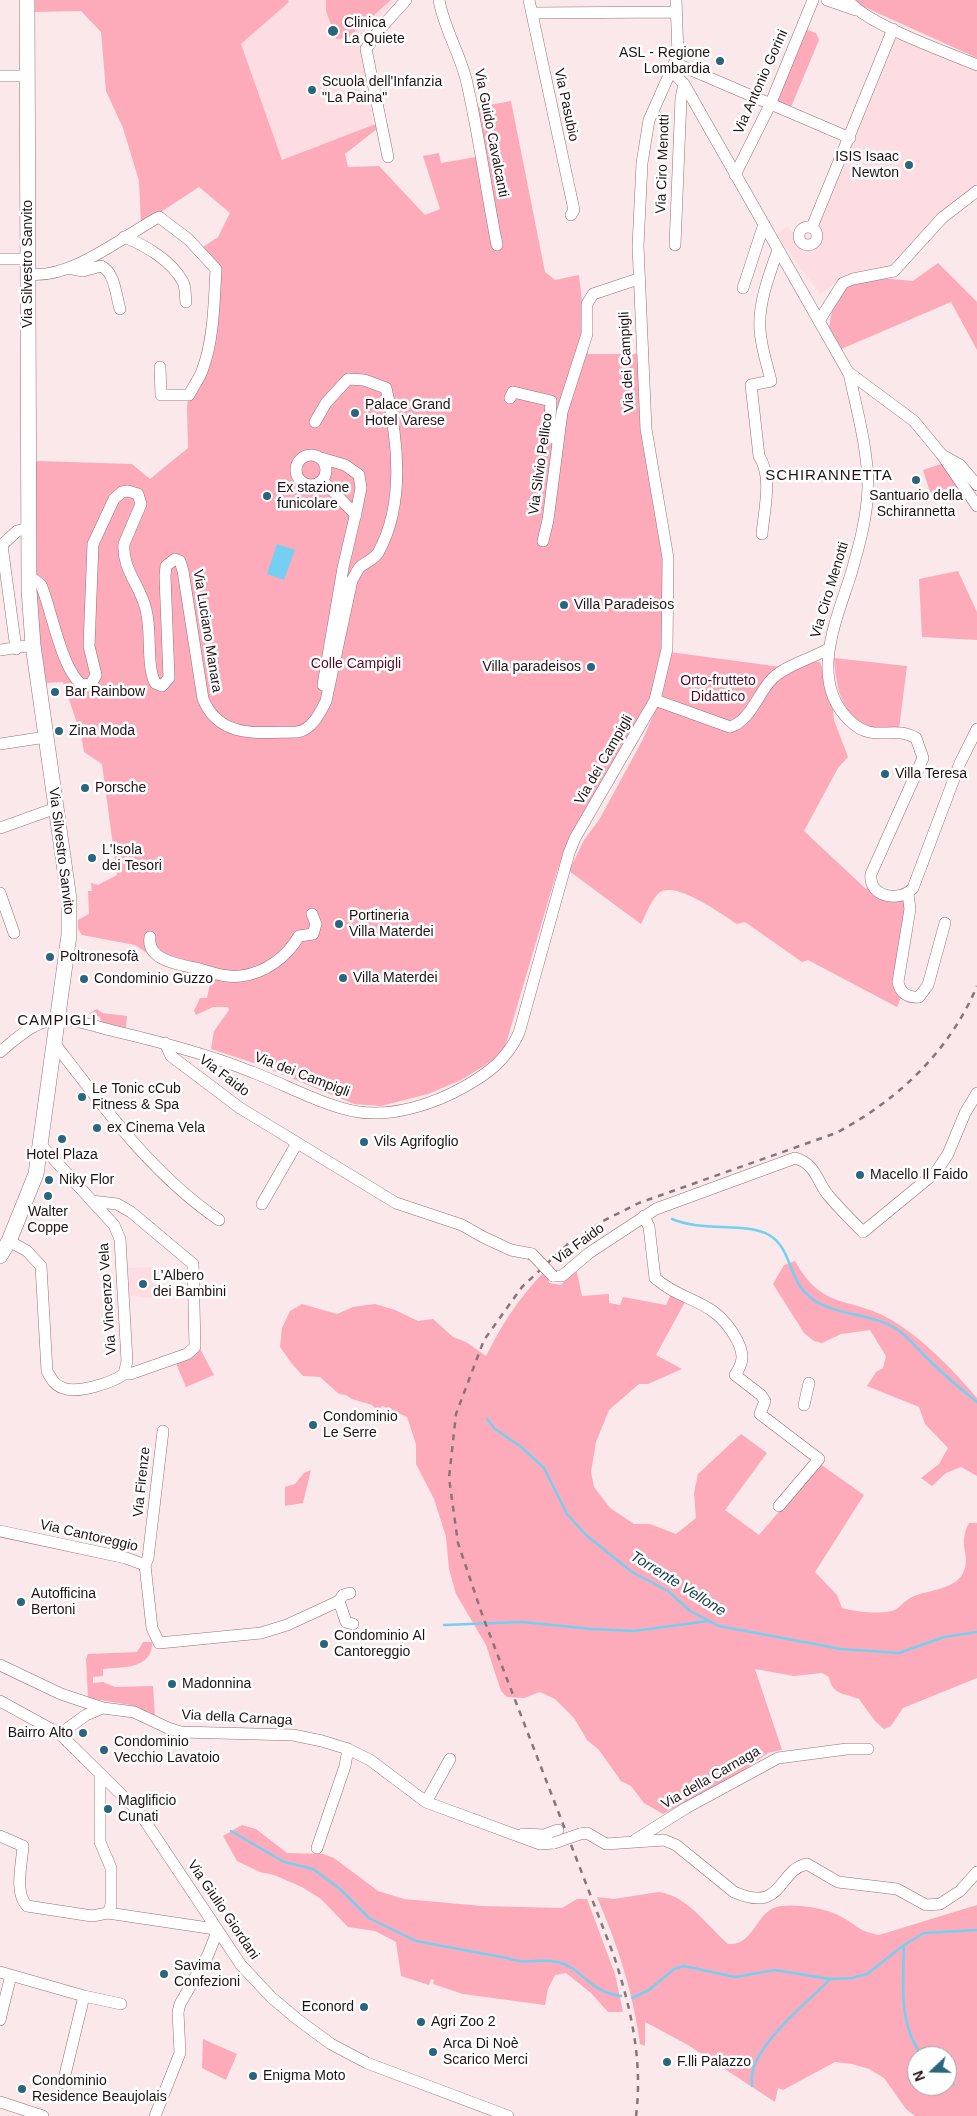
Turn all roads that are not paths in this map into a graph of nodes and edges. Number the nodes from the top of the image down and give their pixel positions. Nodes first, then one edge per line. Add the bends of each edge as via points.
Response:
1 (27, 0) edge
2 (406, 0) edge
3 (439, 0) edge
4 (529, 0) edge
5 (676, 0) edge
6 (813, 0) edge
7 (827, 0) edge
8 (848, 0) edge
9 (856, 10) junction
10 (676, 12) junction
11 (532, 13) junction
12 (893, 29) junction
13 (977, 65) edge
14 (674, 67) junction
15 (0, 76) edge
16 (27, 76) junction
17 (684, 84) junction
18 (770, 105) junction
19 (850, 138) junction
20 (388, 157) dead end
21 (735, 176) junction
22 (977, 191) edge
23 (571, 215) dead end
24 (764, 224) junction
25 (812, 227) dead end
26 (124, 237) junction
27 (498, 245) dead end
28 (676, 245) dead end
29 (778, 250) junction
30 (0, 259) edge
31 (28, 266) junction
32 (68, 268) junction
33 (638, 278) junction
34 (743, 288) dead end
35 (186, 302) dead end
36 (120, 309) dead end
37 (818, 321) junction
38 (160, 367) dead end
39 (849, 373) junction
40 (510, 398) dead end
41 (315, 422) dead end
42 (558, 438) junction
43 (942, 455) junction
44 (321, 458) junction
45 (323, 481) junction
46 (977, 485) edge
47 (977, 506) edge
48 (356, 515) junction
49 (29, 528) junction
50 (762, 534) dead end
51 (543, 541) dead end
52 (29, 580) junction
53 (33, 646) junction
54 (16, 649) junction
55 (828, 649) junction
56 (0, 650) edge
57 (655, 700) junction
58 (317, 716) junction
59 (977, 729) edge
60 (46, 738) junction
61 (0, 744) edge
62 (56, 808) junction
63 (0, 828) edge
64 (0, 893) edge
65 (908, 894) junction
66 (312, 914) dead end
67 (945, 923) dead end
68 (14, 933) dead end
69 (150, 937) dead end
70 (58, 1019) junction
71 (165, 1043) junction
72 (55, 1044) junction
73 (0, 1052) edge
74 (977, 1094) edge
75 (297, 1143) junction
76 (41, 1145) junction
77 (92, 1201) junction
78 (262, 1204) dead end
79 (644, 1216) junction
80 (219, 1220) dead end
81 (2, 1252) edge
82 (124, 1374) junction
83 (809, 1383) dead end
84 (804, 1405) dead end
85 (162, 1431) dead end
86 (779, 1506) dead end
87 (0, 1531) edge
88 (145, 1565) junction
89 (350, 1593) dead end
90 (339, 1602) junction
91 (353, 1624) dead end
92 (0, 1665) edge
93 (0, 1701) edge
94 (102, 1708) junction
95 (60, 1734) junction
96 (348, 1749) junction
97 (868, 1749) dead end
98 (450, 1759) dead end
99 (370, 1760) junction
100 (100, 1773) junction
101 (381, 1778) dead end
102 (426, 1802) junction
103 (0, 1836) edge
104 (633, 1841) junction
105 (317, 1848) dead end
106 (977, 1872) edge
107 (108, 1913) junction
108 (216, 1930) junction
109 (6, 1973) edge
110 (84, 1996) junction
111 (121, 2004) dead end
112 (0, 2020) edge
113 (63, 2083) dead end
114 (0, 2102) edge
115 (43, 2116) edge
116 (155, 2116) edge
117 (508, 2116) edge

1 - 16 main road, Via Silvestro Sanvito
2 - 20 street via 366,49
3 - 27 street, Via Guido Cavalcanti via 442,17 467,82
4 - 11 street, Via Pasubio
5 - 10 street, Via dei Campigli
6 - 18 street, Via Antonio Gorini
7 - 9 street
8 - 9 street
9 - 12 street
10 - 11 street
10 - 14 street, Via dei Campigli via 678,55
11 - 23 street, Via Pasubio via 574,210
12 - 13 street
12 - 19 street
14 - 17 street, Via Ciro Menotti
14 - 18 street
14 - 33 street, Via dei Campigli via 655,101 649,120 638,205
15 - 16 street
16 - 31 main road, Via Silvestro Sanvito
17 - 21 street, Via Ciro Menotti
17 - 28 street, Via Ciro Menotti
18 - 19 street
18 - 21 street, Via Antonio Gorini
19 - 25 street
21 - 24 street, Via Ciro Menotti
22 - 37 street via 942,218 894,271 843,283
24 - 29 street, Via Ciro Menotti
24 - 34 street
26 - 32 street
26 - 35 street via 151,251 177,273 184,284
26 - 38 street via 159,217 188,239 216,269 212,325 202,371 189,395 161,395
29 - 37 street, Via Ciro Menotti
29 - 50 street via 760,318 770,381 752,386 759,456 767,483
30 - 31 street
31 - 32 street via 38,275
31 - 49 main road, Via Silvestro Sanvito
32 - 36 street via 83,271 105,267 111,276
33 - 42 street, Via Silvio Pellico via 590,297 587,334 562,412
33 - 57 street, Via dei Campigli via 646,429 668,558 667,649
37 - 39 street, Via Ciro Menotti
39 - 43 street, Via Ciro Menotti via 914,421
39 - 55 street, Via Ciro Menotti via 866,454 868,490 862,534
40 - 42 street, Via Silvio Pellico via 513,392 550,401 550,435
41 - 58 street, Via Luciano Manara via 326,402 348,379 364,380 386,388 394,435 396,478 393,509 377,554 359,568 352,580 330,688
42 - 51 street, Via Silvio Pellico
43 - 46 street via 960,465
43 - 47 street, Via Ciro Menotti
44 - 45 street via 327,467
44 - 45 street via 303,457 297,464 296,474 305,484 314,486
44 - 48 street via 345,465 359,474 361,488
45 - 48 street
48 - 58 street via 343,568
49 - 52 main road, Via Silvestro Sanvito
49 - 54 street via 17,531 2,545
52 - 53 main road, Via Silvestro Sanvito
52 - 58 street, Via Luciano Manara via 41,585 76,680 82,685 91,684 96,676 89,646 93,544 114,500 122,492 138,494 141,504 124,544 124,560 146,609 155,683 162,686 169,678 165,576 166,566 175,559 182,566 203,699 212,716 236,731 298,732 308,728
53 - 54 street
53 - 60 main road, Via Silvestro Sanvito
54 - 56 street
55 - 57 street via 773,678 743,720 730,727
55 - 65 street, Via Ciro Menotti via 832,696 848,719 860,729 874,734 910,735 920,745 923,758 920,770 870,878 876,890 893,897
57 - 71 street, Via dei Campigli via 575,838 520,1033 511,1052 478,1079 434,1102 382,1113 358,1112 251,1071
59 - 65 street via 960,763
60 - 61 street
60 - 62 main road, Via Silvestro Sanvito
62 - 63 street
62 - 70 main road, Via Silvestro Sanvito via 70,908
64 - 68 street
65 - 67 street via 910,909 898,982 901,991 909,996 918,997 928,985
66 - 69 street via 316,924 313,934 299,936 281,959 264,970 242,976 213,974 164,959 152,950
70 - 71 street, Via dei Campigli
70 - 72 main road, Via Silvestro Sanvito
70 - 73 street via 32,1027
71 - 75 street, Via Faido via 178,1062 240,1108
72 - 76 main road, Via Silvestro Sanvito
72 - 80 street via 142,1153 194,1203
74 - 79 street, Via Faido via 965,1113 946,1159 936,1172 863,1232 831,1198 813,1169 795,1158
75 - 78 street
75 - 79 street, Via Faido, bridge via 396,1203 462,1225 511,1250 532,1254 552,1276 558,1278 589,1252
76 - 77 street, Via Vincenzo Vela
76 - 81 main road, Via Silvestro Sanvito via 36,1174
77 - 82 street, Via Vincenzo Vela via 114,1225 120,1240 127,1361
77 - 82 street, Via Vincenzo Vela via 116,1204 131,1212 193,1264 195,1346 188,1354
79 - 86 street via 649,1227 655,1278 714,1310 724,1320 742,1350 742,1364 735,1375 765,1401 760,1414 819,1459
81 - 82 street, Via Vincenzo Vela via 27,1251 41,1266 47,1371 52,1381 64,1389 73,1390 110,1382
83 - 84 street
85 - 88 street, Via Firenze
87 - 88 street, Via Cantoreggio
88 - 90 street, Via Cantoreggio via 152,1628 159,1643 261,1633
89 - 90 street, Via Cantoreggio via 343,1595
90 - 91 street via 346,1622
92 - 94 street, Via della Carnaga via 61,1694
93 - 95 street, Via Giulio Giordani
94 - 95 street
94 - 96 street, Via della Carnaga via 134,1712 181,1732 292,1735
95 - 100 street, Via Giulio Giordani
96 - 99 street, Via della Carnaga
96 - 105 street via 346,1766
97 - 104 street, Via della Carnaga via 778,1758
98 - 102 street
99 - 101 street
99 - 102 street, Via della Carnaga
100 - 107 street via 100,1842 111,1868
100 - 108 street, Via Giulio Giordani via 139,1812
102 - 104 street, Via della Carnaga, bridge via 540,1844 552,1838 587,1833 602,1837 606,1844
103 - 107 street via 23,1846 20,1893 26,1906 92,1916
104 - 106 street, Via della Carnaga via 664,1840 676,1845 741,1895 766,1897 778,1891 792,1871 807,1864 838,1882 897,1889 926,1905 940,1904 960,1891
107 - 108 street
108 - 116 street via 208,1955 180,2004 180,2053
108 - 117 street, Via Giulio Giordani via 262,1988 331,2044 367,2063
109 - 110 street
109 - 112 street
110 - 111 street
110 - 113 street
114 - 115 street

